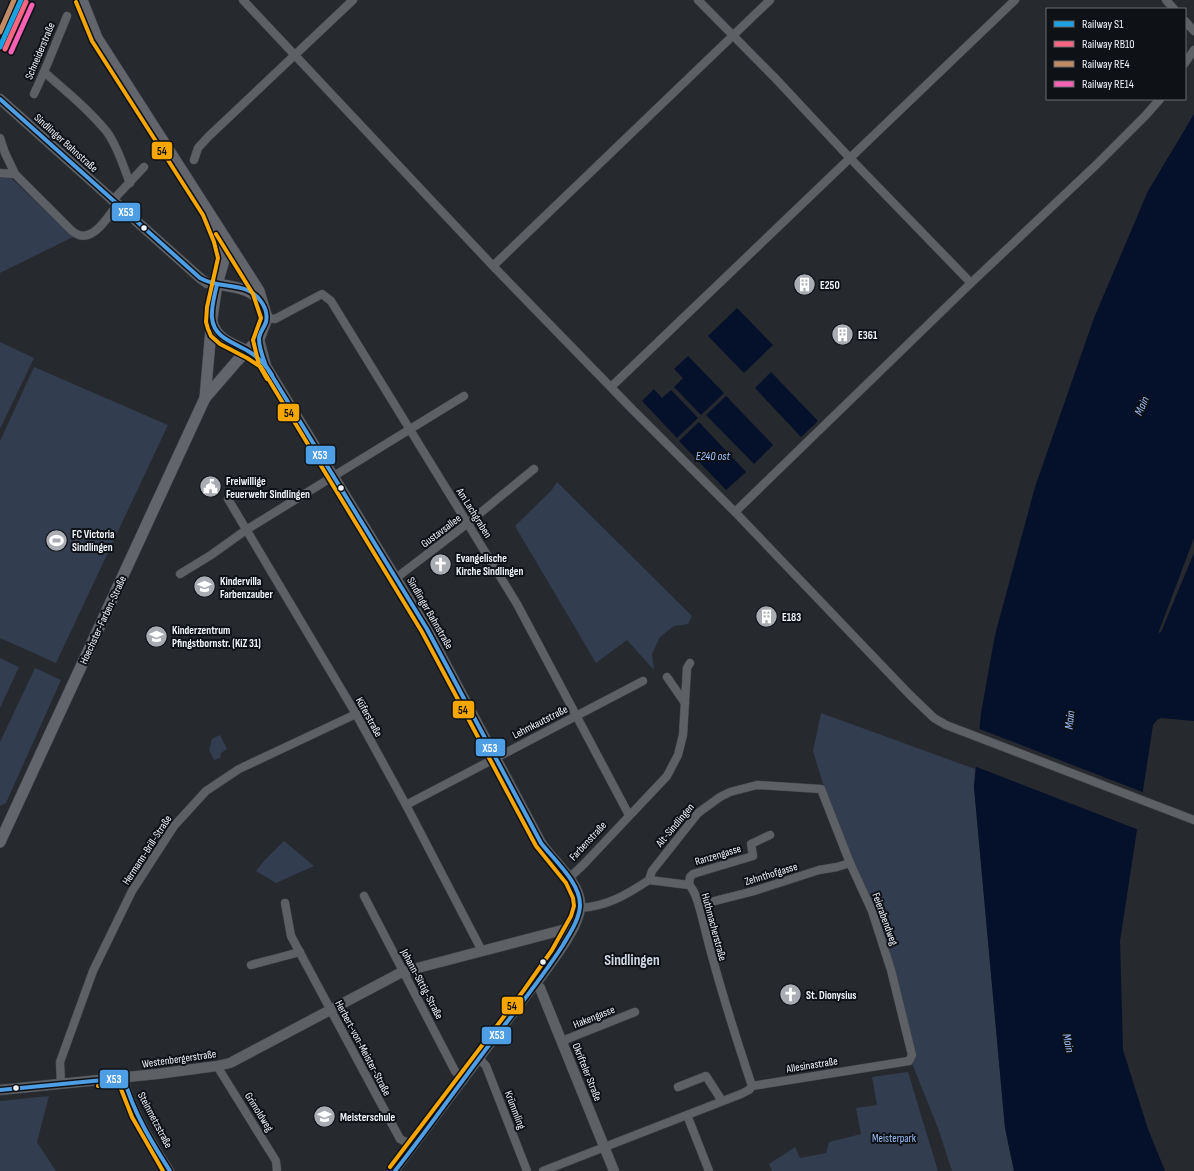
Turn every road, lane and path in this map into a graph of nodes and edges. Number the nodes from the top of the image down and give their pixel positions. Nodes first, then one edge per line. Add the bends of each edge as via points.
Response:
1 (82, 0) edge
2 (243, 0) edge
3 (353, 0) edge
4 (698, 0) edge
5 (770, 0) edge
6 (1015, 0) edge
7 (1166, 0) edge
8 (1173, 8) edge
9 (66, 16) dead end
10 (1186, 22) edge
11 (1194, 31) edge
12 (733, 36) junction
13 (1194, 50) edge
14 (296, 55) junction
15 (1186, 62) edge
16 (44, 72) junction
17 (34, 94) dead end
18 (0, 99) edge
19 (1159, 100) edge
20 (0, 138) edge
21 (850, 158) junction
22 (194, 160) dead end
23 (144, 167) dead end
24 (0, 173) edge
25 (15, 174) junction
26 (130, 183) junction
27 (114, 203) junction
28 (208, 212) junction
29 (493, 266) junction
30 (217, 284) junction
31 (970, 284) junction
32 (242, 288) junction
33 (264, 305) junction
34 (212, 313) junction
35 (267, 318) junction
36 (260, 336) junction
37 (231, 343) junction
38 (248, 351) junction
39 (265, 363) junction
40 (611, 387) junction
41 (464, 396) dead end
42 (205, 398) junction
43 (410, 429) junction
44 (534, 469) dead end
45 (334, 477) junction
46 (228, 499) dead end
47 (734, 512) junction
48 (468, 523) junction
49 (246, 530) junction
50 (180, 574) dead end
51 (396, 578) junction
52 (690, 663) dead end
53 (666, 677) dead end
54 (643, 681) dead end
55 (685, 702) junction
56 (356, 714) junction
57 (576, 716) junction
58 (496, 757) junction
59 (822, 789) joint
60 (406, 805) junction
61 (628, 815) junction
62 (1194, 820) edge
63 (3, 828) edge
64 (770, 835) dead end
65 (0, 842) edge
66 (850, 863) junction
67 (569, 878) junction
68 (649, 880) junction
69 (689, 886) junction
70 (364, 896) dead end
71 (285, 903) dead end
72 (699, 905) junction
73 (580, 908) junction
74 (574, 927) junction
75 (482, 951) junction
76 (300, 952) junction
77 (251, 965) dead end
78 (402, 972) junction
79 (535, 985) junction
80 (330, 1010) junction
81 (635, 1012) dead end
82 (562, 1042) junction
83 (479, 1058) junction
84 (909, 1061) joint
85 (217, 1066) junction
86 (124, 1078) junction
87 (463, 1081) junction
88 (61, 1084) junction
89 (752, 1086) junction
90 (678, 1087) dead end
91 (0, 1090) edge
92 (722, 1101) junction
93 (687, 1115) junction
94 (414, 1146) junction
95 (604, 1147) junction
96 (170, 1171) edge
97 (276, 1171) edge
98 (395, 1171) edge
99 (527, 1171) edge
100 (543, 1171) edge
101 (614, 1171) edge
102 (709, 1171) edge

1 - 28 main road, Hoechster-Farben-Straße via 97,38
2 - 14 street
3 - 14 street
4 - 12 street
5 - 12 street
6 - 21 street
7 - 8 street
9 - 16 street, Schneiderstraße
10 - 11 street
12 - 21 street
12 - 29 street
13 - 15 street
14 - 22 street via 208,137 198,148
14 - 29 street
16 - 17 street, Schneiderstraße
16 - 26 street via 84,107 107,133
18 - 27 street, Sindlinger Bahnstraße
19 - 31 street via 1096,165
20 - 25 street
21 - 31 street
21 - 40 street
23 - 26 street
24 - 25 street
25 - 27 street via 78,235 93,233 102,226
26 - 27 street
27 - 30 street, Sindlinger Bahnstraße via 200,278 207,283
28 - 30 main road, Hoechster-Farben-Straße via 221,241 223,255
28 - 33 main road, Hoechster-Farben-Straße via 260,291
29 - 40 street
30 - 32 main road
30 - 34 main road, Hoechster-Farben-Straße
31 - 47 street
32 - 33 main road via 257,296
32 - 34 main road via 224,294 218,299
33 - 35 main road, Hoechster-Farben-Straße
34 - 37 main road via 216,333
34 - 42 main road, Hoechster-Farben-Straße
35 - 36 main road, Hoechster-Farben-Straße
35 - 43 street, Am Lachgraben via 275,319 322,294 331,301
36 - 37 main road via 245,344
36 - 38 main road, Hoechster-Farben-Straße
36 - 39 street, Sindlinger Bahnstraße
37 - 38 main road
38 - 39 street, Sindlinger Bahnstraße
38 - 42 main road, Hoechster-Farben-Straße
39 - 45 street, Sindlinger Bahnstraße
40 - 47 street
41 - 43 street
42 - 63 main road, Hoechster-Farben-Straße
43 - 45 street
43 - 48 street, Am Lachgraben
44 - 48 street, Gustavsallee
45 - 49 street
45 - 51 street, Sindlinger Bahnstraße
46 - 49 street, Küferstraße
47 - 62 street via 934,718 946,725
48 - 51 street, Gustavsallee
48 - 57 street, Am Lachgraben via 516,604
49 - 50 street
49 - 56 street, Küferstraße
51 - 58 street, Sindlinger Bahnstraße via 427,628
52 - 55 street, Farbenstraße via 687,668
53 - 55 street
54 - 57 street, Lehmkautstraße
55 - 61 street, Farbenstraße via 683,735 678,755 667,776
56 - 60 street, Küferstraße
56 - 88 street, Hermann-Brill-Straße via 239,769 206,792 174,826 132,891 96,965 60,1062
57 - 58 street, Lehmkautstraße
57 - 61 street, Am Lachgraben
58 - 60 street, Lehmkautstraße
58 - 67 street, Sindlinger Bahnstraße via 541,842
59 - 66 street, Feierabendweg
59 - 68 street, Alt-Sindlingen via 757,785 720,797 698,813 674,841 652,871
60 - 75 street, Küferstraße
61 - 67 street, Farbenstraße
63 - 65 main road, Hoechster-Farben-Straße
64 - 69 street, Ranzengasse via 751,844 753,856 693,874
66 - 72 street, Zehnthofgasse
66 - 84 street, Feierabendweg via 872,911 891,970 912,1055
67 - 73 street, Farbenstraße via 577,892
68 - 69 street, Huthmacherstraße
68 - 73 street via 625,896
69 - 72 street, Huthmacherstraße
70 - 78 street, Johann-Sittig-Straße
71 - 76 street, Herbert-von-Meister-Straße via 291,936
72 - 89 street, Huthmacherstraße via 714,966
73 - 74 street
74 - 75 street, Westenbergerstraße
74 - 79 street
75 - 78 street, Westenbergerstraße
76 - 77 street
76 - 80 street, Herbert-von-Meister-Straße
78 - 80 street, Westenbergerstraße
78 - 87 street, Johann-Sittig-Straße via 455,1071
79 - 82 street, Okrifteler Straße via 540,988
79 - 83 street
80 - 85 street, Westenbergerstraße via 230,1063
80 - 94 street, Herbert-von-Meister-Straße via 400,1139
81 - 82 street, Hakengasse
82 - 95 street, Okrifteler Straße
83 - 87 street
83 - 99 street, Krümmling via 486,1066
84 - 89 street, Allesinastraße
85 - 86 street, Westenbergerstraße
85 - 97 street, Grimoldweg via 276,1161
86 - 88 street, Westenbergerstraße
86 - 96 street, Steinmetzstraße via 127,1092
87 - 94 street
88 - 91 street, Westenbergerstraße
89 - 92 street, Allesinastraße via 741,1094
90 - 92 street via 706,1076
92 - 93 street, Allesinastraße
93 - 95 street, Allesinastraße
93 - 102 street
94 - 98 street
95 - 100 street, Allesinastraße
95 - 101 street, Okrifteler Straße

